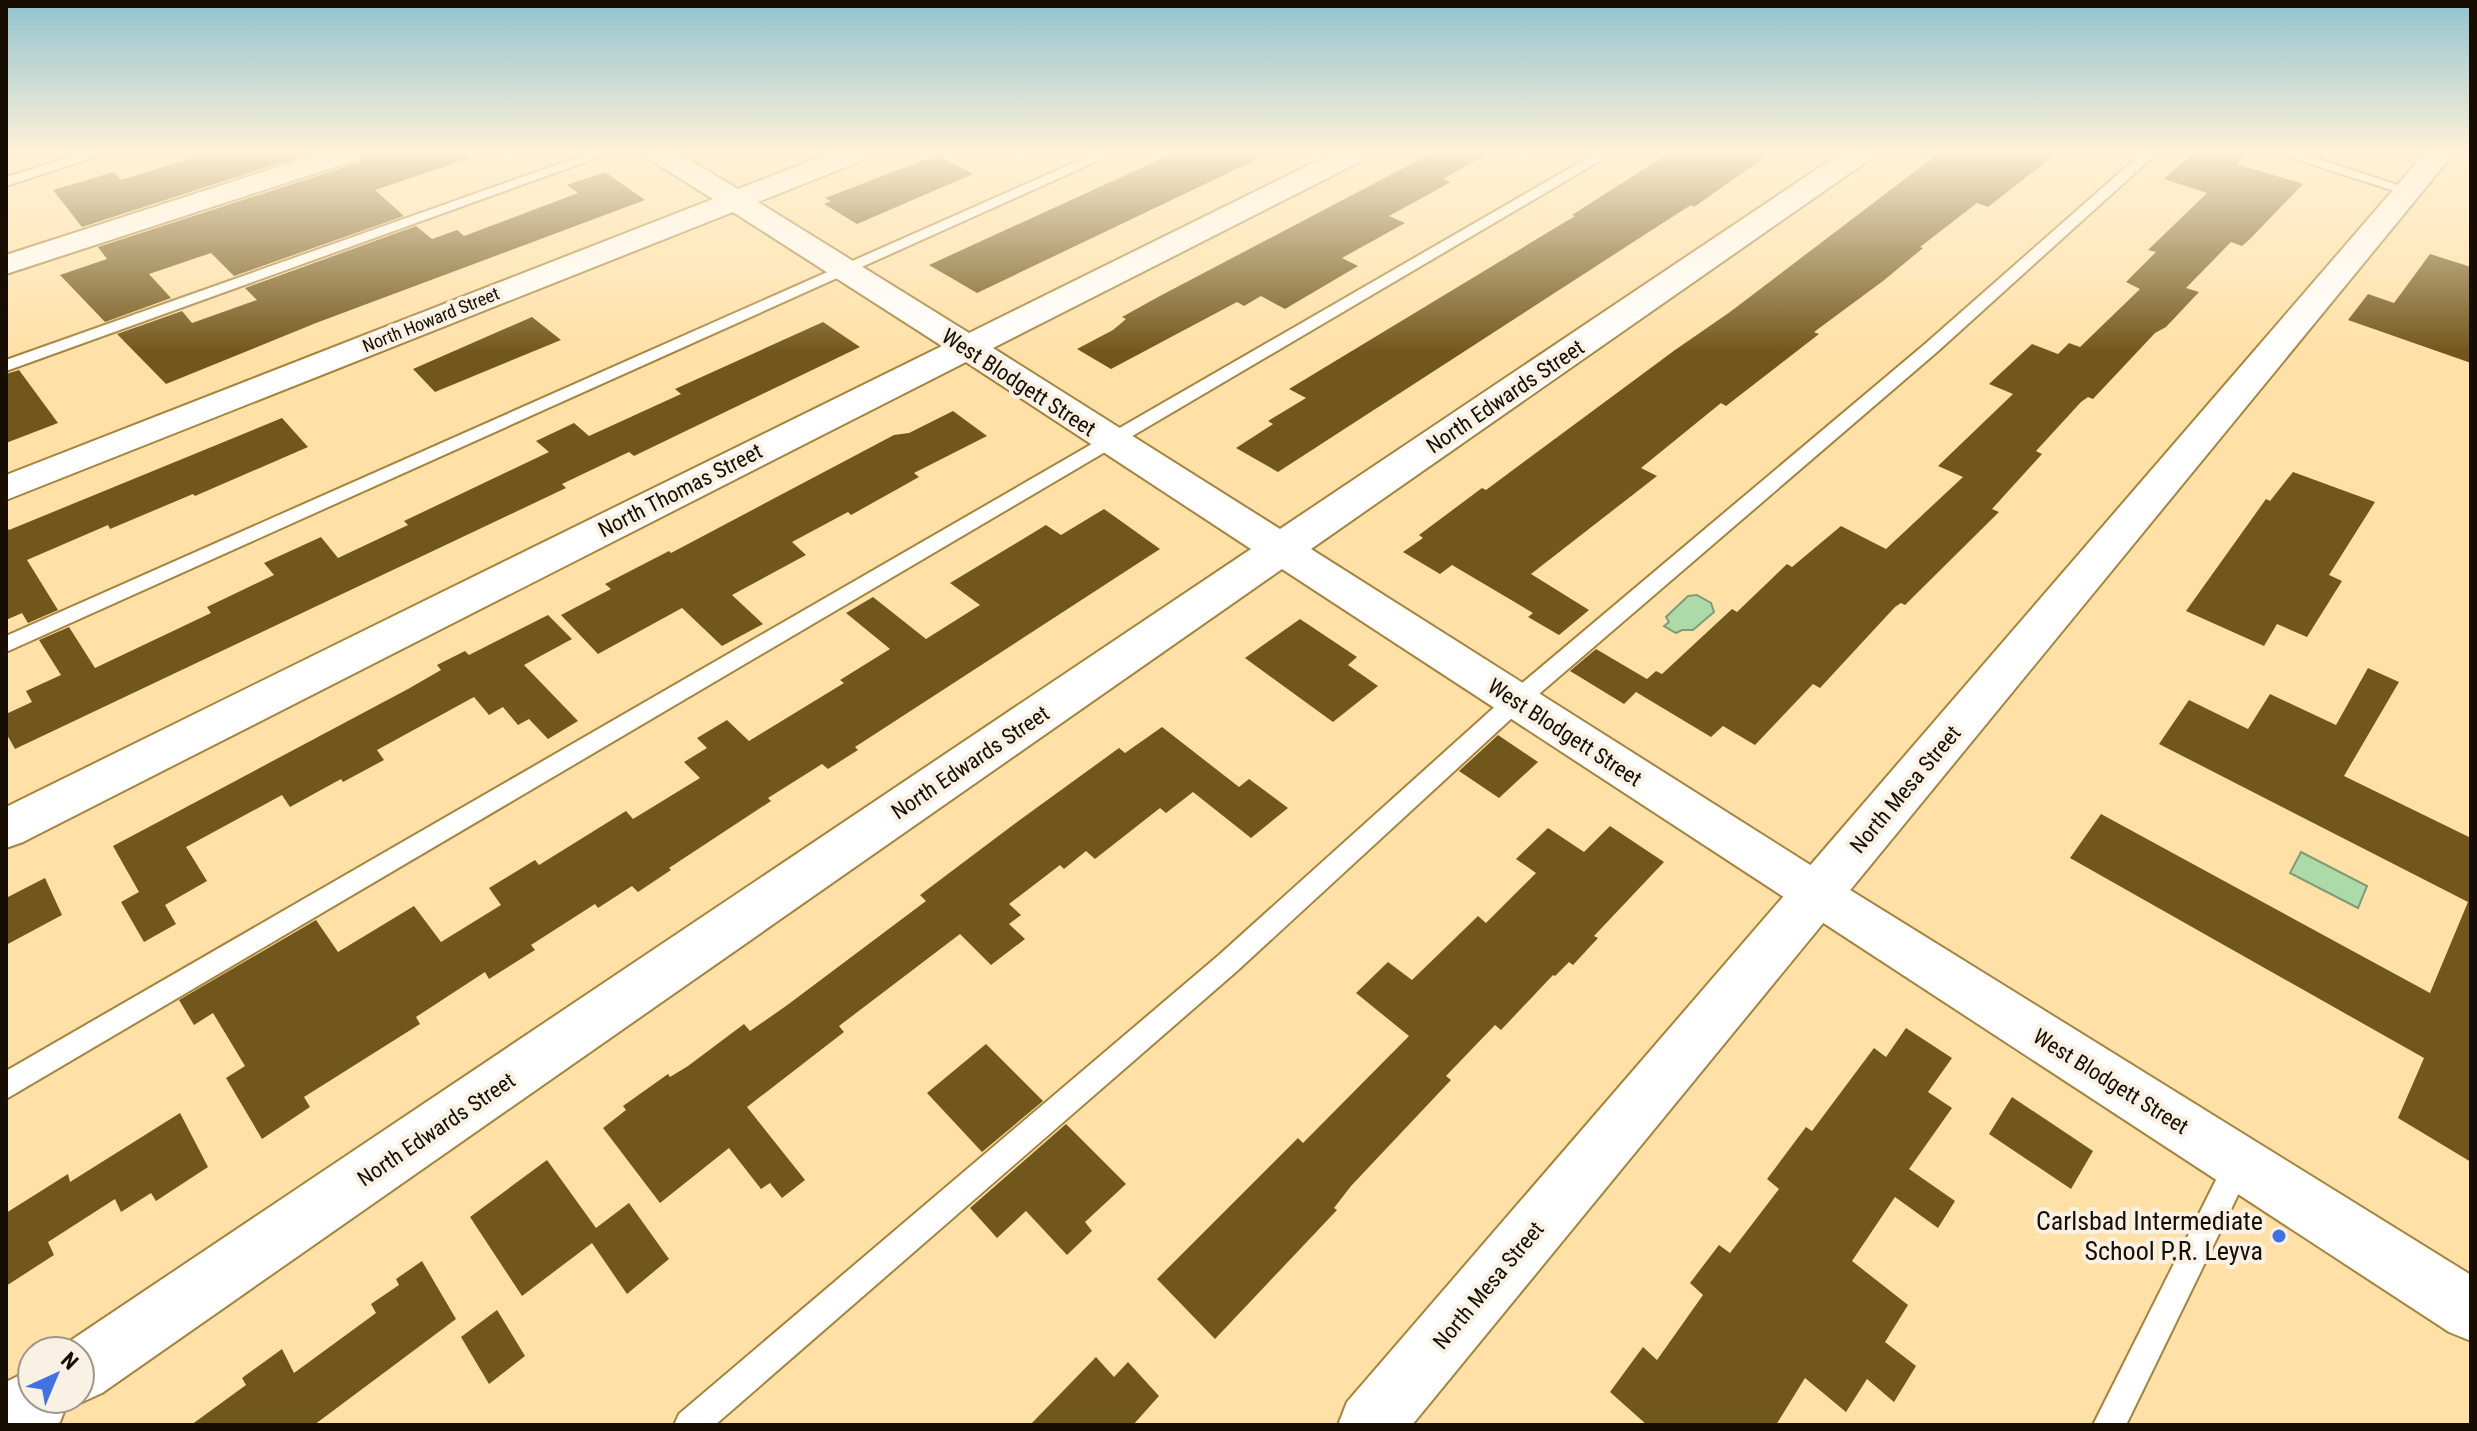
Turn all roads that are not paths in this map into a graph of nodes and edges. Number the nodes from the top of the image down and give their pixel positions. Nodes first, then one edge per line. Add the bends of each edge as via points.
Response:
1 (144, 220) edge
2 (416, 220) edge
3 (686, 220) edge
4 (765, 220) edge
5 (957, 220) edge
6 (1222, 220) edge
7 (1492, 220) edge
8 (1762, 220) edge
9 (2075, 220) edge
10 (2385, 220) edge
11 (6, 265) edge
12 (846, 269) junction
13 (966, 348) junction
14 (6, 366) edge
15 (1112, 442) junction
16 (6, 488) edge
17 (1280, 549) junction
18 (6, 645) edge
19 (1517, 700) junction
20 (6, 829) edge
21 (1817, 894) junction
22 (6, 1086) edge
23 (2240, 1162) junction
24 (2471, 1310) edge
25 (96, 1360) edge
26 (690, 1425) edge
27 (1370, 1425) edge
28 (2109, 1425) edge

1 - 11 street
2 - 14 lane
3 - 16 street, North Howard Street
4 - 12 street, West Blodgett Street
5 - 12 lane
6 - 13 street, North Thomas Street
7 - 15 lane
8 - 17 street, North Edwards Street
9 - 19 lane
10 - 21 street, North Mesa Street
12 - 13 street, West Blodgett Street
12 - 18 lane
13 - 15 street, West Blodgett Street
13 - 20 street, North Thomas Street
15 - 17 street, West Blodgett Street
15 - 22 lane
17 - 19 street, West Blodgett Street
17 - 25 street, North Edwards Street
19 - 21 street, West Blodgett Street
19 - 26 lane via 1228,963
21 - 23 street, West Blodgett Street
21 - 27 street, North Mesa Street
23 - 24 street, West Blodgett Street
23 - 28 lane

